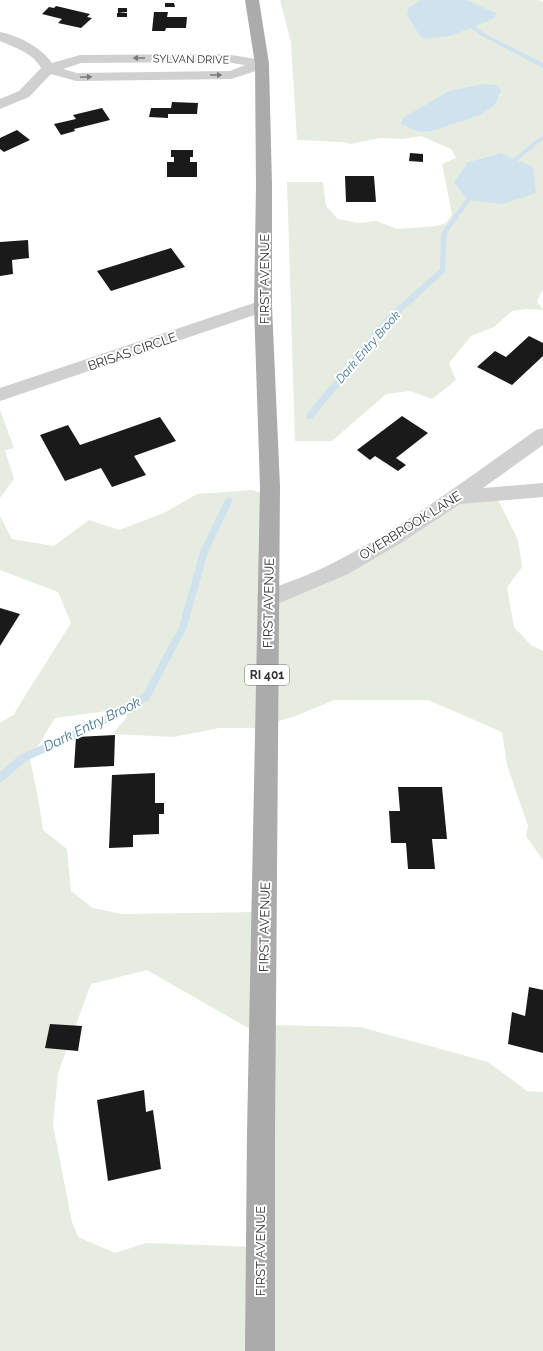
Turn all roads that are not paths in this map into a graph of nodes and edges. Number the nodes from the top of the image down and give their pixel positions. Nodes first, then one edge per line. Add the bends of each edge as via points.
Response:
1 (252, 0) edge
2 (0, 36) edge
3 (262, 64) junction
4 (48, 69) junction
5 (0, 105) edge
6 (263, 306) junction
7 (0, 395) edge
8 (543, 434) edge
9 (543, 490) edge
10 (457, 497) junction
11 (268, 599) junction
12 (260, 1351) edge

1 - 3 main road, FIRST AVENUE / RI 401
2 - 4 street via 32,52 46,63
3 - 4 street, SYLVAN DRIVE via 231,75 76,77
3 - 6 main road, FIRST AVENUE / RI 401
4 - 5 street via 24,94
6 - 7 street, BRISAS CIRCLE
6 - 11 main road, FIRST AVENUE / RI 401 via 270,487
8 - 10 street, OVERBROOK LANE
9 - 10 street
10 - 11 street, OVERBROOK LANE via 406,532 339,569
11 - 12 main road, FIRST AVENUE / RI 401

